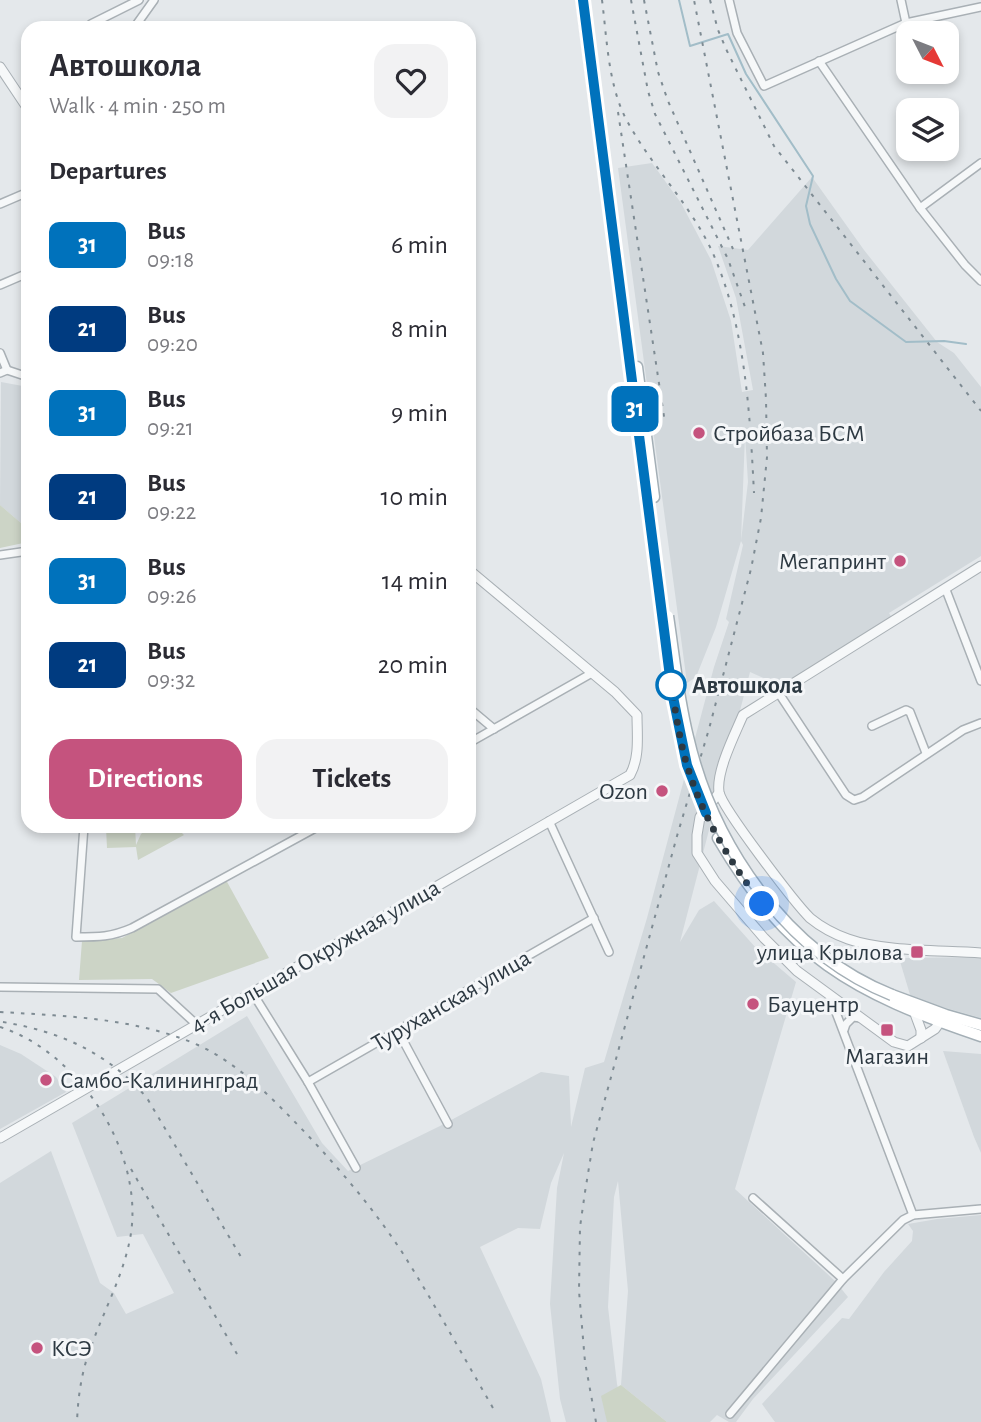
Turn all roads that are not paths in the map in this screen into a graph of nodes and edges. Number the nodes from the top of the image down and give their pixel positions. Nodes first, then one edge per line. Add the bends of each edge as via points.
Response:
1 (141, 0) edge
2 (582, 0) edge
3 (590, 0) edge
4 (729, 0) edge
5 (901, 0) edge
6 (152, 4) edge
7 (981, 7) edge
8 (97, 21) edge
9 (139, 21) edge
10 (906, 21) edge
11 (915, 21) edge
12 (896, 27) edge
13 (819, 61) junction
14 (0, 67) edge
15 (4, 83) edge
16 (21, 101) edge
17 (981, 163) edge
18 (21, 195) edge
19 (0, 204) edge
20 (920, 208) junction
21 (21, 276) edge
22 (981, 281) edge
23 (0, 285) edge
24 (0, 353) edge
25 (3, 372) edge
26 (21, 376) edge
27 (21, 552) edge
28 (0, 555) edge
29 (981, 566) edge
30 (476, 576) edge
31 (946, 590) junction
32 (665, 617) junction
33 (979, 669) edge
34 (592, 673) junction
35 (981, 681) edge
36 (778, 692) junction
37 (476, 714) edge
38 (981, 723) edge
39 (872, 726) dead end
40 (494, 729) junction
41 (476, 739) edge
42 (926, 753) junction
43 (721, 796) junction
44 (549, 821) junction
45 (83, 833) edge
46 (306, 833) edge
47 (594, 918) junction
48 (609, 952) dead end
49 (981, 953) edge
50 (0, 987) edge
51 (252, 992) junction
52 (890, 998) junction
53 (834, 999) junction
54 (914, 1011) junction
55 (862, 1018) junction
56 (940, 1022) junction
57 (196, 1024) junction
58 (981, 1025) edge
59 (844, 1030) junction
60 (398, 1031) junction
61 (981, 1036) edge
62 (921, 1038) junction
63 (308, 1082) junction
64 (448, 1124) dead end
65 (0, 1138) edge
66 (356, 1168) dead end
67 (752, 1198) dead end
68 (981, 1209) edge
69 (913, 1215) junction
70 (843, 1279) junction
71 (730, 1414) dead end

1 - 6 street
1 - 8 street
2 - 32 main road
3 - 32 main road
4 - 13 street via 737,33 764,86
5 - 10 street
6 - 9 street
7 - 11 street
12 - 13 street
13 - 20 street
14 - 15 street
15 - 16 street
17 - 20 street
18 - 19 street
20 - 22 street
21 - 23 street
24 - 25 street
25 - 26 street
27 - 28 street
29 - 31 street
30 - 34 street
31 - 33 street
31 - 36 street
32 - 52 main road, bridge via 674,702 687,765 718,838 762,904 790,935 825,965
33 - 35 street
34 - 40 street
34 - 44 street, 4-я Большая Окружная улица via 637,715 635,765 630,775
36 - 42 street via 846,795 854,800
36 - 43 street via 743,715 726,757
37 - 40 street
38 - 42 street
39 - 42 street via 910,712
40 - 41 street
43 - 49 street via 790,895 826,929 849,940 885,946
43 - 53 street via 698,827 697,853 764,938
44 - 47 street
44 - 51 street, 4-я Большая Окружная улица
45 - 46 street via 76,937 114,936 132,928
47 - 48 street
47 - 60 street, Туруханская улица
50 - 57 street via 158,989
51 - 57 street, 4-я Большая Окружная улица
51 - 63 street
52 - 54 main road
52 - 58 main road
53 - 55 street
53 - 59 street
54 - 56 main road
54 - 62 street
55 - 59 street via 853,1017
55 - 62 street via 902,1046
56 - 61 main road
56 - 62 street
57 - 65 street, 4-я Большая Окружная улица
59 - 69 street
60 - 63 street, Туруханская улица
60 - 64 street
63 - 66 street
67 - 70 street
68 - 69 street
69 - 70 street
70 - 71 street

